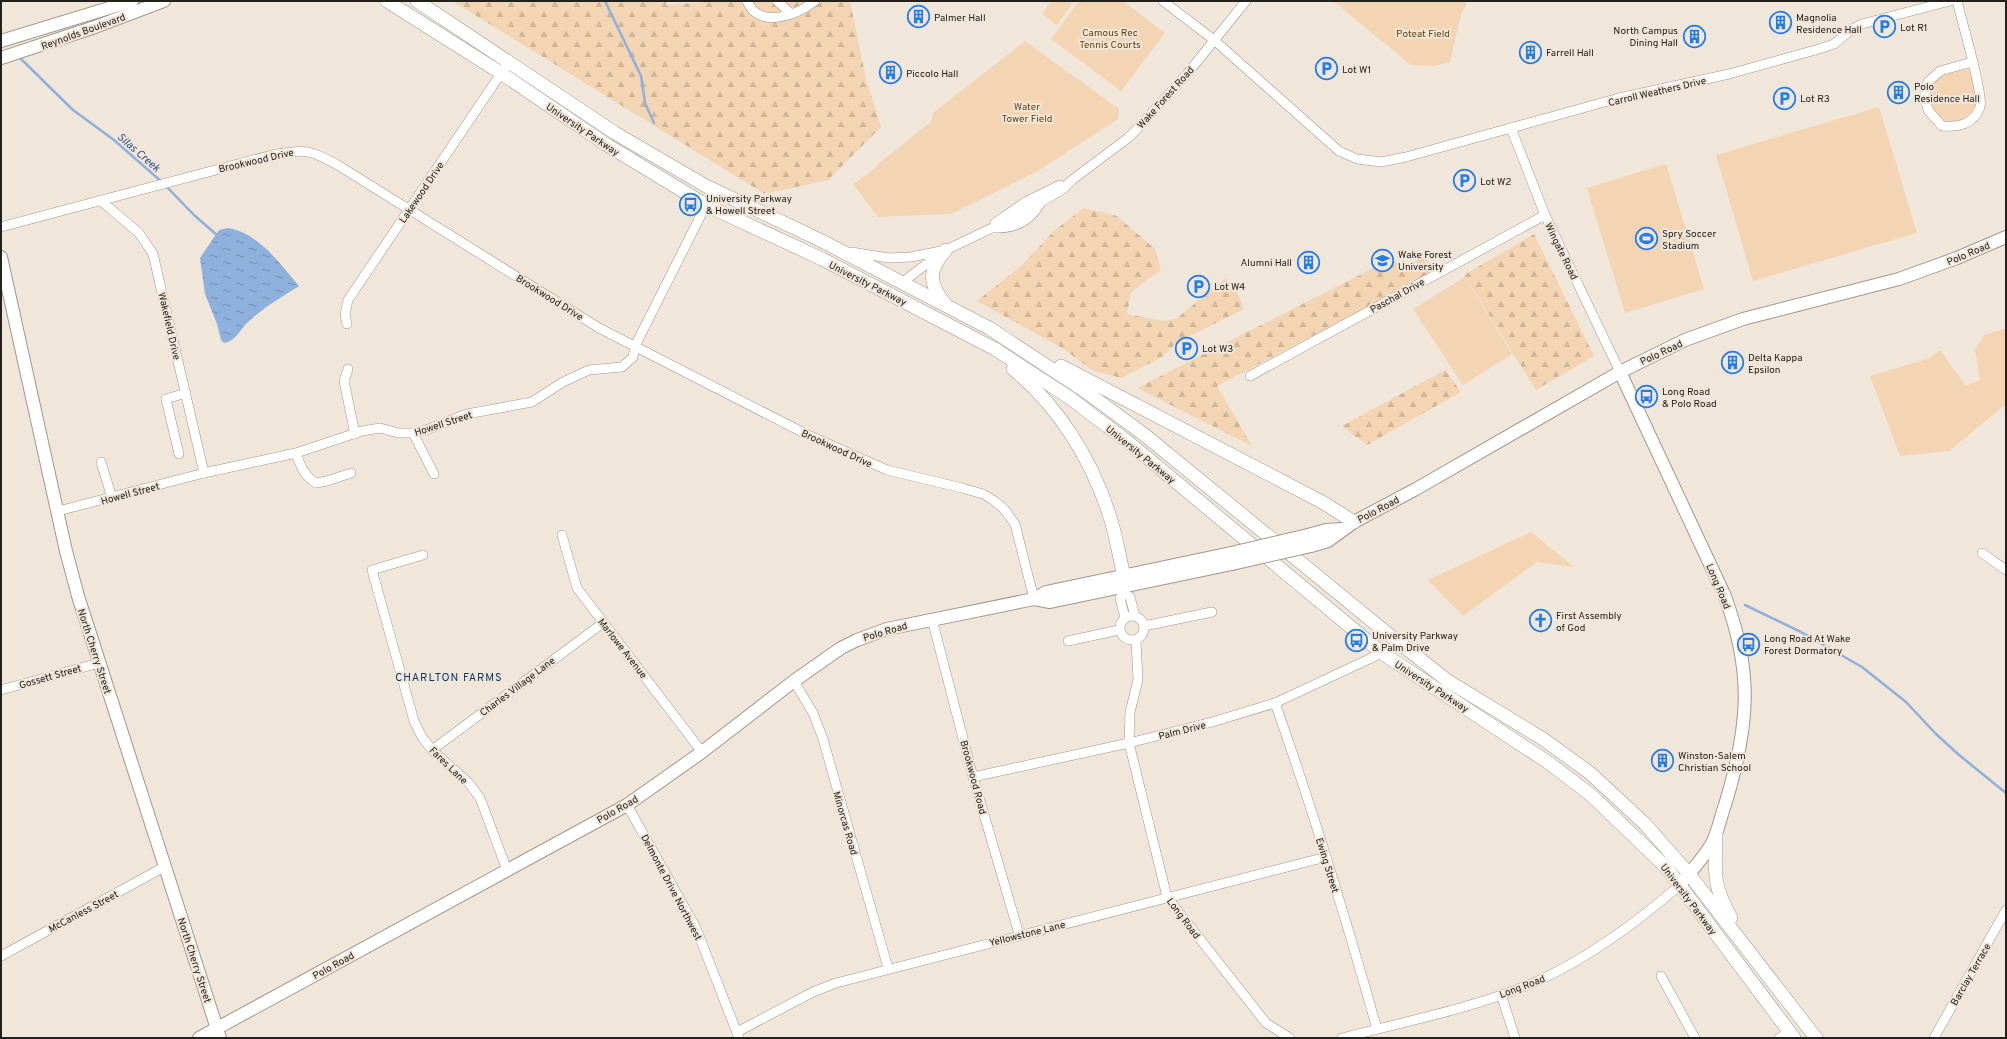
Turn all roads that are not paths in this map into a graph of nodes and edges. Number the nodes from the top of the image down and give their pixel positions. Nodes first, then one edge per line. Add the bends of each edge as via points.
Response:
1 (132, 1) edge
2 (164, 1) edge
3 (387, 1) edge
4 (417, 1) edge
5 (747, 1) edge
6 (776, 1) edge
7 (815, 1) edge
8 (1163, 1) edge
9 (1246, 1) edge
10 (1950, 1) edge
11 (1957, 1) edge
12 (790, 13) junction
13 (1214, 40) junction
14 (1, 41) edge
15 (1, 58) edge
16 (1972, 62) junction
17 (505, 68) junction
18 (1511, 128) junction
19 (1072, 180) junction
20 (100, 200) junction
21 (706, 205) junction
22 (409, 210) junction
23 (1545, 215) junction
24 (1, 227) edge
25 (991, 228) junction
26 (2006, 237) edge
27 (840, 250) junction
28 (946, 250) junction
29 (1, 257) edge
30 (852, 274) junction
31 (903, 282) junction
32 (948, 306) junction
33 (347, 324) dead end
34 (963, 332) junction
35 (1006, 337) junction
36 (635, 346) junction
37 (348, 369) dead end
38 (1620, 372) junction
39 (1250, 376) dead end
40 (186, 393) junction
41 (413, 433) junction
42 (355, 434) junction
43 (296, 453) junction
44 (180, 454) dead end
45 (101, 462) dead end
46 (204, 473) junction
47 (352, 473) dead end
48 (434, 474) dead end
49 (112, 498) junction
50 (58, 512) junction
51 (1354, 522) junction
52 (562, 535) dead end
53 (1982, 553) dead end
54 (423, 556) dead end
55 (1231, 558) junction
56 (2006, 570) edge
57 (1124, 586) junction
58 (1034, 599) junction
59 (1212, 612) dead end
60 (1135, 616) junction
61 (1125, 618) junction
62 (932, 619) junction
63 (603, 623) junction
64 (1144, 626) junction
65 (1119, 630) junction
66 (1136, 640) junction
67 (1068, 641) dead end
68 (1382, 652) junction
69 (99, 663) junction
70 (794, 681) junction
71 (1, 690) edge
72 (1275, 703) junction
73 (1129, 743) junction
74 (432, 750) junction
75 (702, 752) junction
76 (973, 777) junction
77 (627, 805) junction
78 (1722, 815) junction
79 (1716, 835) junction
80 (1326, 857) junction
81 (164, 867) junction
82 (506, 870) junction
83 (1686, 871) junction
84 (1680, 886) junction
85 (1167, 897) junction
86 (2006, 910) edge
87 (1019, 934) junction
88 (1737, 936) junction
89 (1, 956) edge
90 (888, 968) junction
91 (1661, 976) dead end
92 (1501, 994) junction
93 (1377, 1029) junction
94 (218, 1033) edge
95 (738, 1035) edge
96 (1787, 1036) edge
97 (199, 1038) edge
98 (1290, 1038) edge
99 (1342, 1038) edge
100 (1515, 1038) edge
101 (1695, 1038) edge
102 (1816, 1038) edge
103 (1934, 1038) edge

1 - 14 main road, Reynolds Boulevard
2 - 15 main road, Reynolds Boulevard via 88,30
3 - 17 main road, University Parkway
4 - 17 main road, University Parkway
5 - 12 street via 756,13 769,18
6 - 12 street
7 - 12 street
8 - 13 street
9 - 13 street, Wake Forest Road
10 - 18 street, Carroll Weathers Drive via 1862,24 1834,44 1819,49 1729,74 1619,98
11 - 16 street
13 - 18 street, Carroll Weathers Drive via 1331,146 1357,159 1391,161
13 - 19 street, Wake Forest Road via 1187,74 1128,138
16 - 16 street via 1940,71 1928,82 1925,97 1928,110 1942,126 1958,126 1975,117 1981,98
17 - 21 main road, University Parkway via 607,145
17 - 22 street, Lakewood Drive
17 - 27 main road, University Parkway via 706,186
18 - 23 street, Wingate Road
19 - 25 street, Wake Forest Road via 1063,189 1040,203
19 - 25 street, Wake Forest Road via 1022,204 1000,218
20 - 22 street, Brookwood Drive via 296,150 311,152 341,167
20 - 24 street, Brookwood Drive
20 - 40 street, Wakefield Drive via 139,233 153,254
21 - 30 main road, University Parkway
21 - 36 street, Howell Street
22 - 33 street, Lakewood Drive via 348,300 345,314
22 - 36 street, Brookwood Drive via 599,328
23 - 38 street, Wingate Road
23 - 39 street, Paschal Drive
25 - 28 street, Wake Forest Road
26 - 38 main road, Polo Road via 1899,279 1743,319 1685,340
27 - 28 street, Wake Forest Road via 889,258 911,257
27 - 31 main road, University Parkway
28 - 31 street, Wake Forest Road
28 - 32 main road via 936,261 933,278 936,288
29 - 50 main road, North Cherry Street
30 - 31 main road via 862,272 897,287
30 - 34 main road, University Parkway
31 - 32 main road, University Parkway
32 - 35 main road, University Parkway
34 - 57 main road via 1023,377 1048,404 1086,458 1110,516
34 - 68 main road, University Parkway via 995,349 1070,398 1128,442
35 - 51 main road via 1322,502
35 - 83 main road, University Parkway via 1146,436 1448,681 1543,738 1590,773 1645,824
36 - 41 street, Howell Street via 633,357 622,367 589,370 563,382 532,402 467,414
36 - 58 street, Brookwood Drive via 870,464 983,494 993,500 1004,509 1015,524
37 - 42 street via 344,381
38 - 51 main road, Polo Road
38 - 78 main road, Long Road via 1724,594 1735,625 1742,656 1746,702 1737,764
40 - 44 street via 166,399
40 - 46 street, Wakefield Drive
41 - 42 street, Howell Street via 380,428
41 - 48 street
42 - 43 street, Howell Street
43 - 46 street, Howell Street
43 - 47 street via 300,467 316,483
45 - 49 street
46 - 49 street, Howell Street
49 - 50 street, Howell Street
50 - 69 main road, North Cherry Street via 78,596
51 - 55 main road, Polo Road, bridge via 1342,529 1326,530 1310,540
52 - 63 street, Marlowe Avenue via 577,588
53 - 56 street
54 - 74 street, Fares Lane via 372,570 414,721
55 - 57 main road, Polo Road
55 - 57 main road, Polo Road via 1140,584
57 - 58 main road, Polo Road via 1046,592
57 - 60 street
57 - 61 street via 1120,598
58 - 62 main road, Polo Road
59 - 64 street
60 - 61 street
60 - 64 street via 1143,621
61 - 65 street via 1121,621
62 - 70 main road, Polo Road via 887,629 857,640
62 - 76 street, Brookwood Road
63 - 74 street, Charles Village Lane
63 - 75 street, Marlowe Avenue
64 - 66 street via 1141,636
65 - 66 street via 1125,639
65 - 67 street
66 - 73 street, Long Road via 1138,680 1130,712
68 - 72 street, Palm Drive
68 - 84 main road, University Parkway via 1549,763 1591,795 1666,867
69 - 71 street, Gossett Street
69 - 81 main road, North Cherry Street
70 - 75 main road, Polo Road
70 - 90 street, Minorcas Road via 813,713 822,739
72 - 73 street, Palm Drive
72 - 80 street, Ewing Street
73 - 76 street, Palm Drive
73 - 85 street, Long Road
74 - 82 street, Fares Lane via 468,782 480,798
75 - 77 main road, Polo Road
76 - 87 street, Brookwood Road
77 - 82 main road, Polo Road
77 - 95 street, Delmonte Drive Northwest via 696,928
78 - 79 main road, Long Road
78 - 83 main road, Long Road
79 - 83 main road, Long Road via 1697,865
79 - 88 main road via 1715,879
80 - 85 street, Yellowstone Lane
80 - 93 street, Ewing Street
81 - 89 street, McCanless Street
81 - 94 main road, North Cherry Street
82 - 94 main road, Polo Road
83 - 84 main road, Long Road
83 - 88 main road, University Parkway
84 - 92 street, Long Road via 1619,935 1584,957 1542,978
84 - 96 main road, University Parkway
85 - 87 street, Yellowstone Lane
85 - 98 street, Long Road via 1266,1023
86 - 103 street, Barclay Terrace
87 - 90 street, Yellowstone Lane
88 - 102 main road, University Parkway
90 - 95 street, Yellowstone Lane via 836,982 813,992
91 - 101 street
92 - 93 street, Long Road
92 - 100 street
93 - 99 street, Long Road
94 - 97 main road, Polo Road

